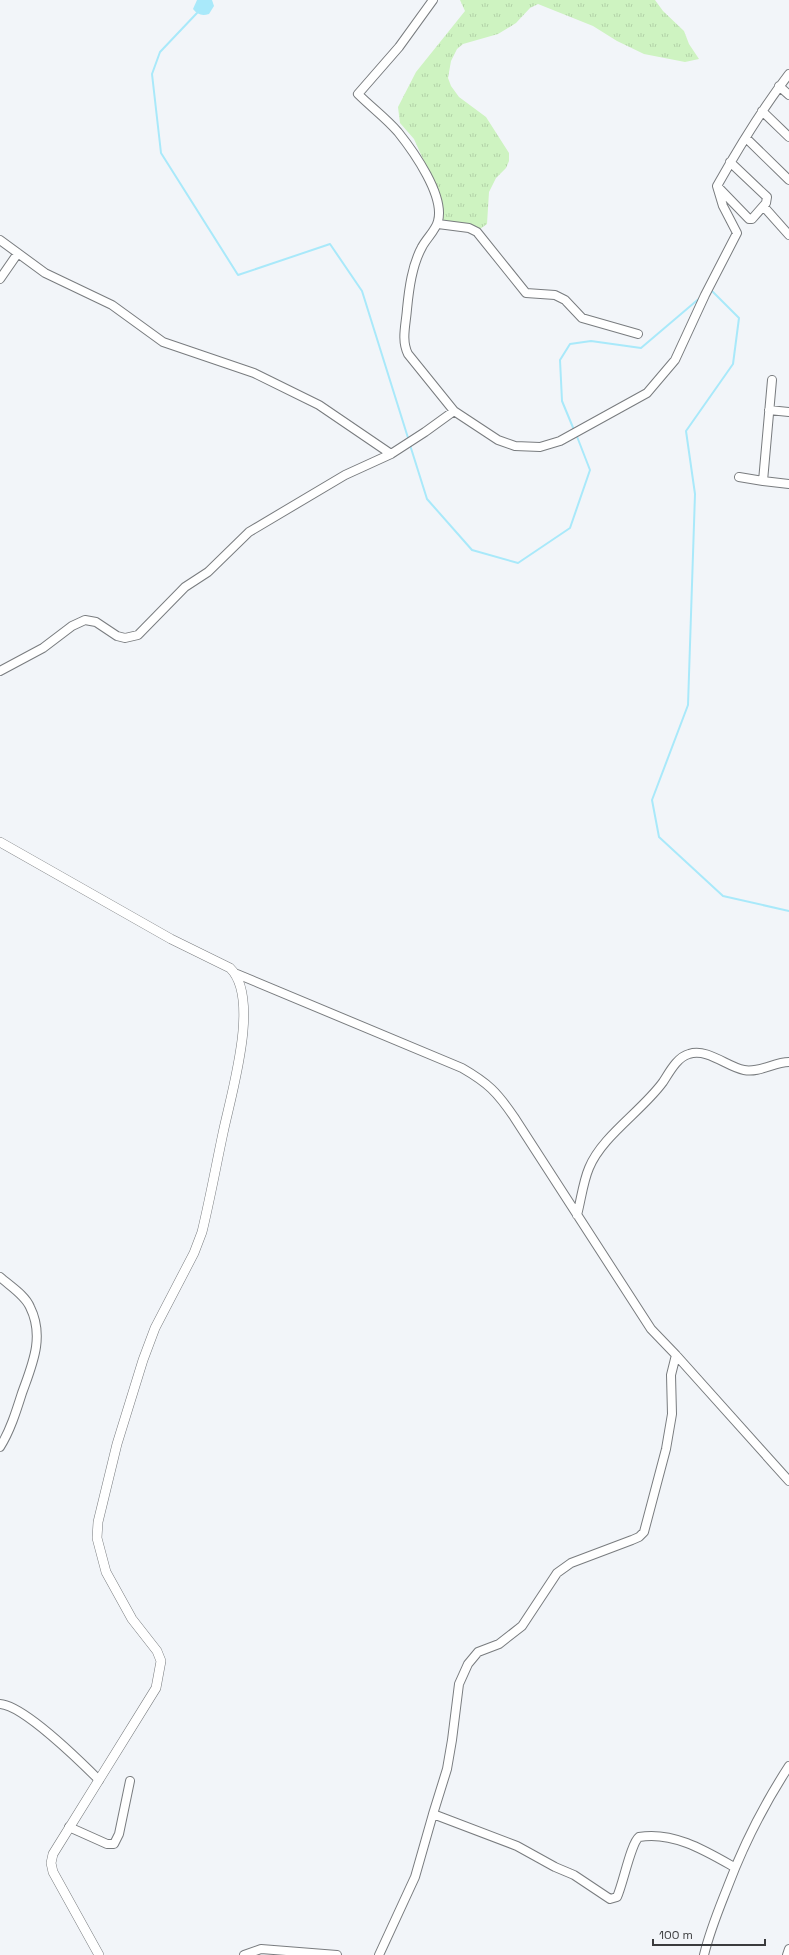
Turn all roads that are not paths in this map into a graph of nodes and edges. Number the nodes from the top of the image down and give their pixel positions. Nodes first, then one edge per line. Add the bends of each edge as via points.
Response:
1 (434, 0) edge
2 (789, 74) edge
3 (779, 86) junction
4 (789, 95) edge
5 (762, 111) junction
6 (789, 137) edge
7 (746, 138) junction
8 (730, 162) junction
9 (789, 180) edge
10 (717, 186) junction
11 (765, 208) dead end
12 (438, 224) junction
13 (789, 235) edge
14 (0, 240) edge
15 (18, 253) junction
16 (0, 279) edge
17 (638, 334) dead end
18 (772, 380) dead end
19 (770, 410) junction
20 (454, 411) junction
21 (789, 412) edge
22 (391, 454) junction
23 (738, 477) dead end
24 (763, 481) junction
25 (789, 484) edge
26 (0, 671) edge
27 (0, 842) edge
28 (237, 974) junction
29 (789, 1062) edge
30 (578, 1215) junction
31 (0, 1277) edge
32 (676, 1355) junction
33 (0, 1447) edge
34 (789, 1481) edge
35 (0, 1704) edge
36 (789, 1766) edge
37 (98, 1780) junction
38 (130, 1781) dead end
39 (433, 1814) junction
40 (69, 1827) junction
41 (734, 1867) junction
42 (789, 1949) edge
43 (99, 1955) edge
44 (244, 1955) edge
45 (337, 1955) edge
46 (379, 1955) edge
47 (704, 1955) edge
48 (787, 1955) edge

1 - 12 street via 358,94 397,132 430,181 438,203
2 - 3 street
3 - 4 street
3 - 5 street
5 - 6 street
5 - 7 street
7 - 8 street
7 - 9 street
8 - 10 street
8 - 10 street via 767,197 766,203 752,219 749,219
10 - 20 street via 723,206 737,234 675,360 647,393 560,441 540,447 515,446 498,440
11 - 13 street
12 - 17 street via 469,228 478,232 526,293 556,295 566,300 582,318
12 - 20 street via 421,248 414,269 405,326 405,348
14 - 15 street
15 - 16 street
15 - 22 street via 45,273 112,305 163,342 260,376 319,405
18 - 19 street
19 - 21 street
19 - 24 street
20 - 22 street
22 - 26 street via 344,475 249,532 208,572 185,587 138,635 125,638 117,636 96,622 80,621 42,648
23 - 24 street
24 - 25 street
27 - 28 street
28 - 30 street via 462,1068 485,1082 514,1117
28 - 37 street via 243,1001 242,1037 236,1079 202,1232 194,1253 155,1328 143,1360 117,1444 98,1522 97,1538 106,1572 132,1619 157,1651 161,1661 156,1688
29 - 30 street via 744,1070 701,1054 689,1054 684,1057 602,1147 589,1168
30 - 32 street via 651,1329
31 - 33 street via 27,1301 37,1332 32,1369 18,1410
32 - 34 street
32 - 39 street via 671,1375 672,1414 669,1435 644,1532 632,1540 571,1563 557,1573 522,1626 499,1644 478,1652 468,1664 459,1684 450,1754
35 - 37 street via 12,1707 55,1739
36 - 41 street via 753,1824
37 - 40 street
38 - 40 street via 119,1834 114,1844 107,1844
39 - 41 street via 517,1846 574,1875 610,1899 617,1897 626,1875 633,1846 639,1837 665,1837 685,1842
39 - 46 street via 415,1877
40 - 43 street via 53,1854 52,1872
41 - 47 street via 710,1930
42 - 48 street
44 - 45 street via 261,1949

